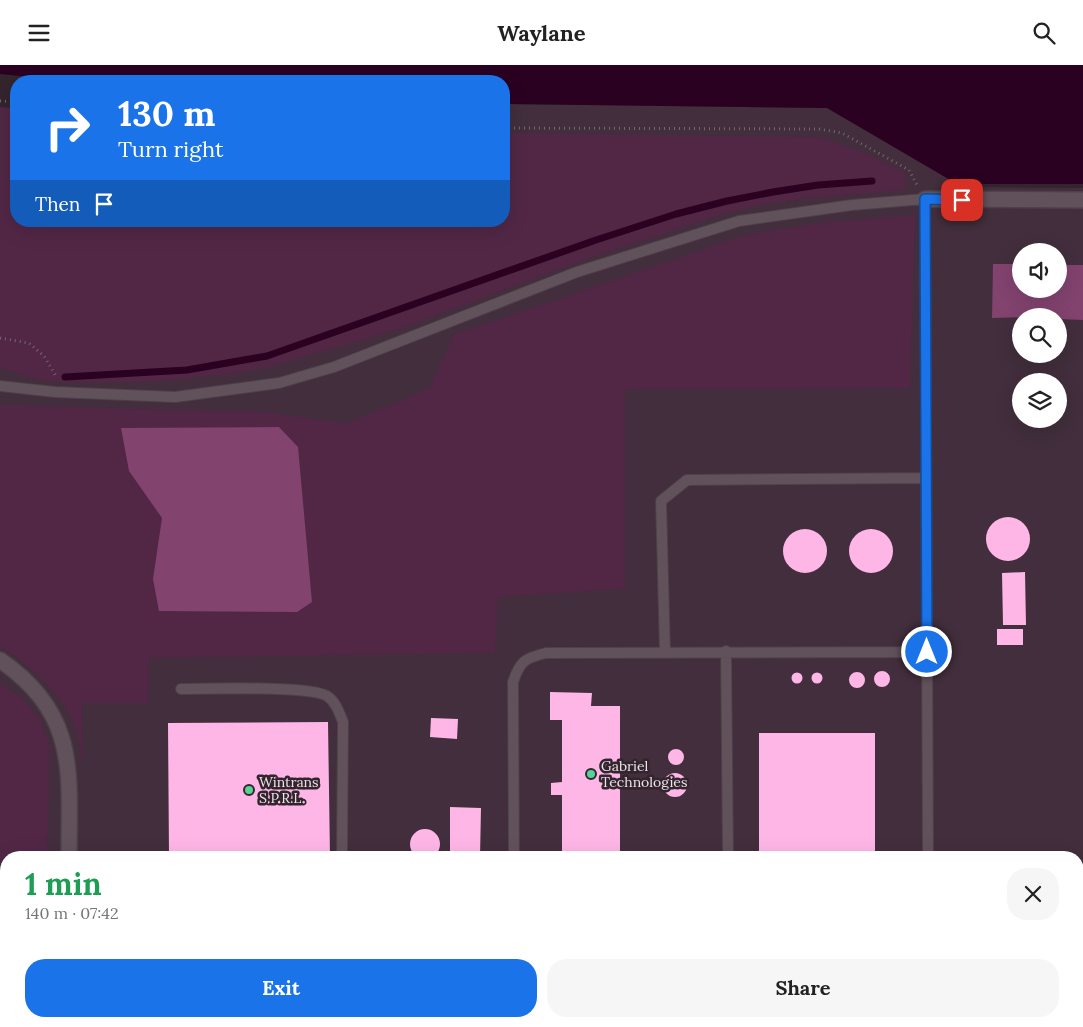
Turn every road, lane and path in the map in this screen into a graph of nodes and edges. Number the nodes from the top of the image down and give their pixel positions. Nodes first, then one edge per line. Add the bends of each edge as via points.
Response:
1 (510, 128) edge
2 (925, 199) junction
3 (1083, 200) edge
4 (0, 338) edge
5 (0, 386) edge
6 (55, 392) junction
7 (926, 477) junction
8 (726, 651) junction
9 (665, 652) junction
10 (927, 652) junction
11 (0, 660) edge
12 (182, 689) dead end
13 (69, 851) edge
14 (342, 851) edge
15 (514, 851) edge
16 (728, 851) edge
17 (928, 851) edge

1 - 2 path via 819,129 842,133 909,170
2 - 3 street
2 - 6 lane via 852,205 740,221 577,271 334,367 279,383 175,397
2 - 7 lane
4 - 6 path via 29,343 44,356 56,375
5 - 6 lane
7 - 9 lane via 687,480 661,501
7 - 10 lane
8 - 9 lane
8 - 10 lane
8 - 16 lane
9 - 15 lane via 546,653 527,657 517,668 513,682
10 - 17 lane
11 - 13 street via 40,694 59,727 69,763
12 - 14 lane via 303,690 326,695 335,703 343,722

